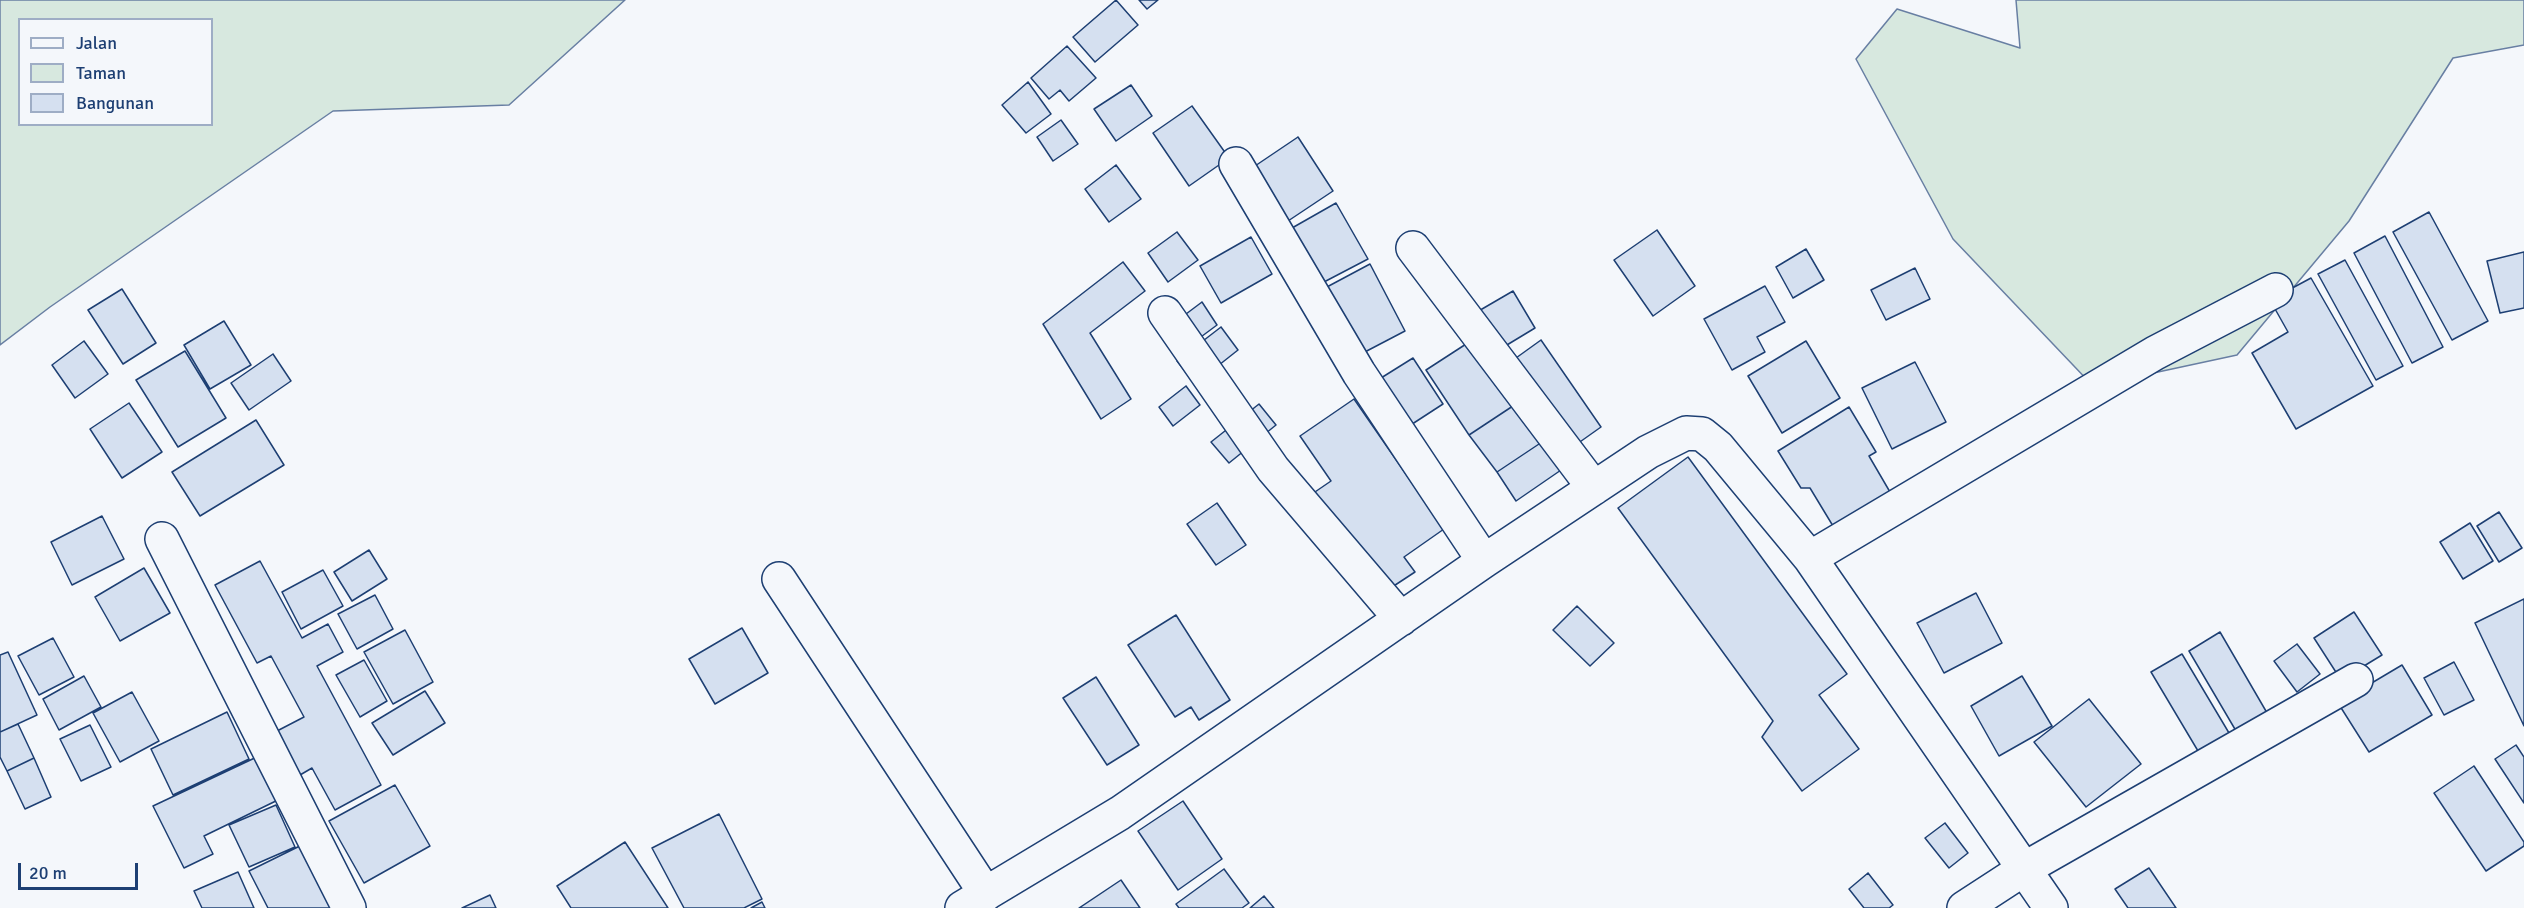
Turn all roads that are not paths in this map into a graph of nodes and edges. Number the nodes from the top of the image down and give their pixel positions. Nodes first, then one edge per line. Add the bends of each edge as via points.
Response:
1 (1236, 164) dead end
2 (1413, 248) dead end
3 (2276, 290) dead end
4 (1165, 312) dead end
5 (1594, 488) junction
6 (162, 539) dead end
7 (1810, 558) junction
8 (1484, 561) junction
9 (779, 579) dead end
10 (1401, 619) junction
11 (2356, 680) dead end
12 (2024, 869) junction
13 (974, 901) edge
14 (349, 908) edge
15 (1964, 908) edge
16 (2051, 908) edge

1 - 8 street via 1359,373
2 - 5 street
3 - 7 street via 2155,353
4 - 10 street via 1273,469
5 - 7 street via 1670,440 1686,433 1702,434 1718,447
5 - 8 street
6 - 14 street
7 - 12 street
8 - 10 street
9 - 13 street
10 - 13 street via 1120,813
11 - 12 street
12 - 15 street
12 - 16 street

